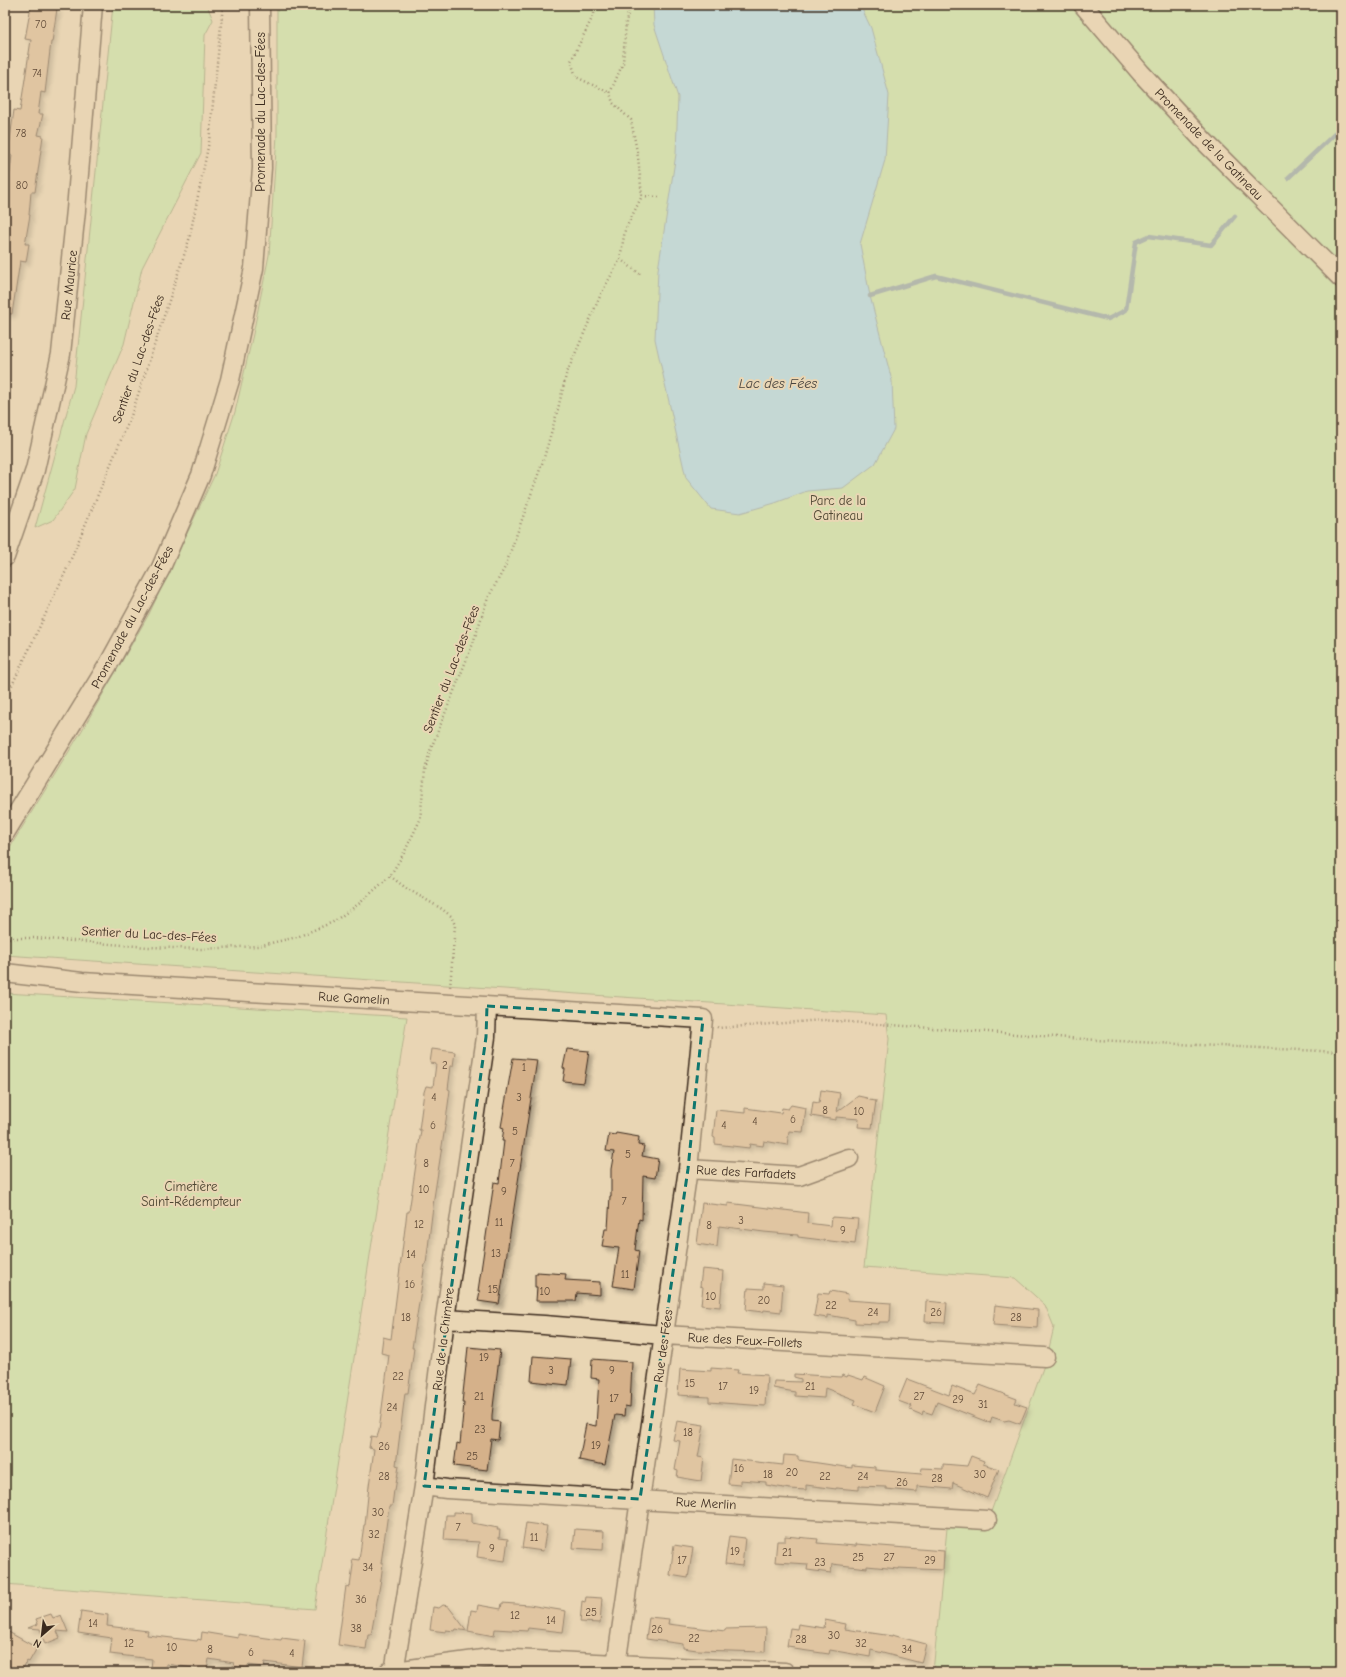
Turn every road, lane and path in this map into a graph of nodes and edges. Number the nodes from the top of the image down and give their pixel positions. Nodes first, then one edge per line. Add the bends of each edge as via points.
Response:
1 (93, 5) edge
2 (223, 5) edge
3 (260, 5) edge
4 (596, 5) edge
5 (630, 5) edge
6 (1083, 5) edge
7 (610, 93) junction
8 (642, 196) junction
9 (658, 197) dead end
10 (620, 259) junction
11 (640, 274) dead end
12 (1341, 278) edge
13 (5, 557) edge
14 (5, 700) edge
15 (5, 833) edge
16 (390, 876) junction
17 (5, 938) edge
18 (5, 973) edge
19 (449, 1004) junction
20 (487, 1006) junction
21 (703, 1019) junction
22 (1341, 1052) edge
23 (849, 1158) dead end
24 (688, 1169) junction
25 (445, 1319) junction
26 (664, 1335) junction
27 (1045, 1357) dead end
28 (424, 1486) junction
29 (640, 1499) junction
30 (987, 1520) dead end
31 (616, 1668) edge
32 (392, 1672) edge
33 (785, 1672) edge

1 - 13 street, Rue Maurice via 61,354 35,470
2 - 14 path, Sentier du Lac-des-Fées via 209,142 189,240 130,416 65,573
3 - 15 street, Promenade du Lac-des-Fées via 262,168 254,268 230,380 201,476 160,570 108,665
4 - 7 path via 571,61 576,77
5 - 7 path via 623,63
6 - 12 street, Promenade de la Gatineau via 1204,142
7 - 8 path via 613,103 630,120 638,157
8 - 9 path
8 - 10 path, Sentier du Lac-des-Fées via 625,230
10 - 11 path
10 - 16 path, Sentier du Lac-des-Fées via 566,375 543,461 505,567 488,598 430,751 425,770 420,820
16 - 17 path, Sentier du Lac-des-Fées via 360,903 333,922 297,937 258,946 201,949
16 - 19 path via 451,916 455,925
18 - 19 street, Rue Gamelin via 82,982
19 - 20 street, Rue Gamelin
20 - 21 street, Rue Gamelin
20 - 25 street, Rue de la Chimère via 486,1037
21 - 22 path via 719,1028 822,1020 1097,1040
21 - 24 street, Rue des Fées
23 - 24 street, Rue des Farfadets via 799,1176
24 - 26 street, Rue des Fées
25 - 26 street, Rue des Feux-Follets
25 - 28 street, Rue de la Chimère
26 - 27 street, Rue des Feux-Follets
26 - 29 street, Rue des Fées
28 - 29 street, Rue Merlin
28 - 32 street, Rue de la Chimère
29 - 30 street, Rue Merlin
29 - 31 street, Rue des Fées
31 - 32 street via 490,1658
31 - 33 street

